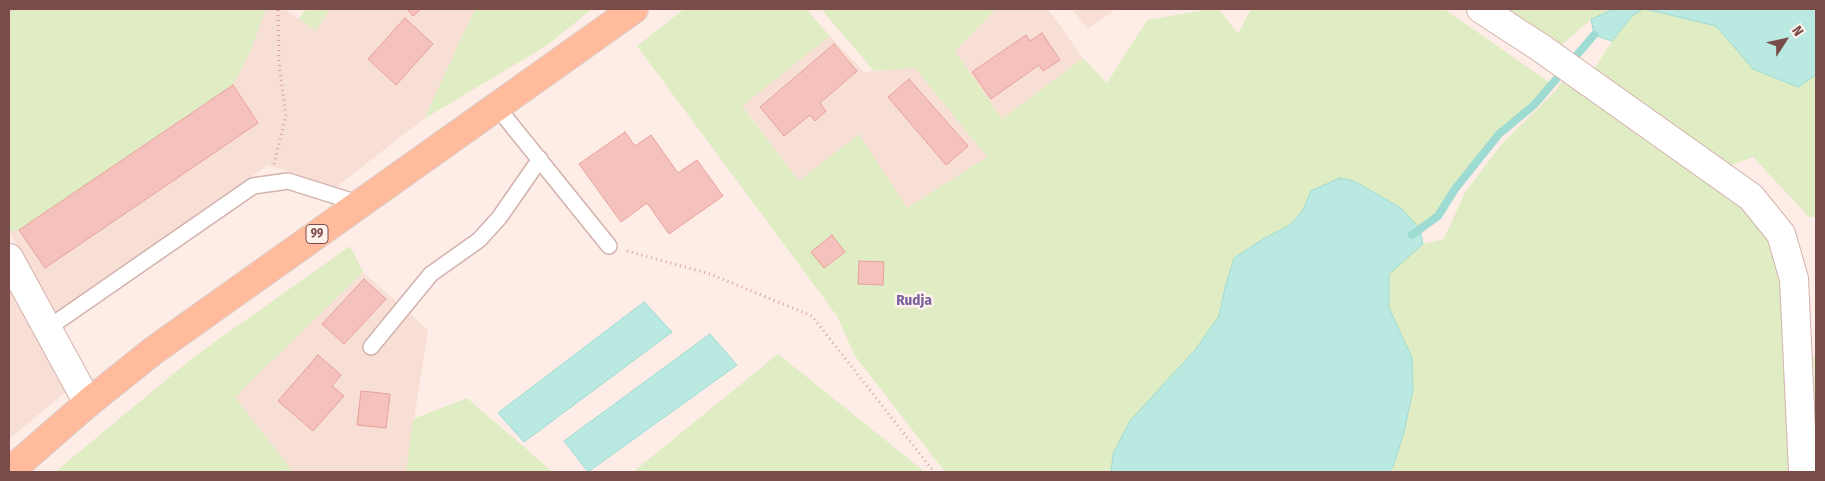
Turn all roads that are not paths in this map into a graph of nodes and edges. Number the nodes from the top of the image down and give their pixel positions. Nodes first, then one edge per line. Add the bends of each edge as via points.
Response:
1 (634, 9) edge
2 (1481, 9) edge
3 (497, 107) junction
4 (540, 160) junction
5 (361, 204) junction
6 (609, 246) road end
7 (9, 258) edge
8 (48, 328) junction
9 (371, 347) dead end
10 (88, 402) junction
11 (9, 472) edge
12 (1803, 472) edge

1 - 3 main road, 99
2 - 12 street via 1751,197 1781,234 1795,286
3 - 4 lane
3 - 5 main road, 99
4 - 6 lane
4 - 9 lane via 499,218 479,240 431,274
5 - 8 lane via 288,181 253,186
5 - 10 main road, 99
7 - 8 street
8 - 10 street
10 - 11 main road, 99

